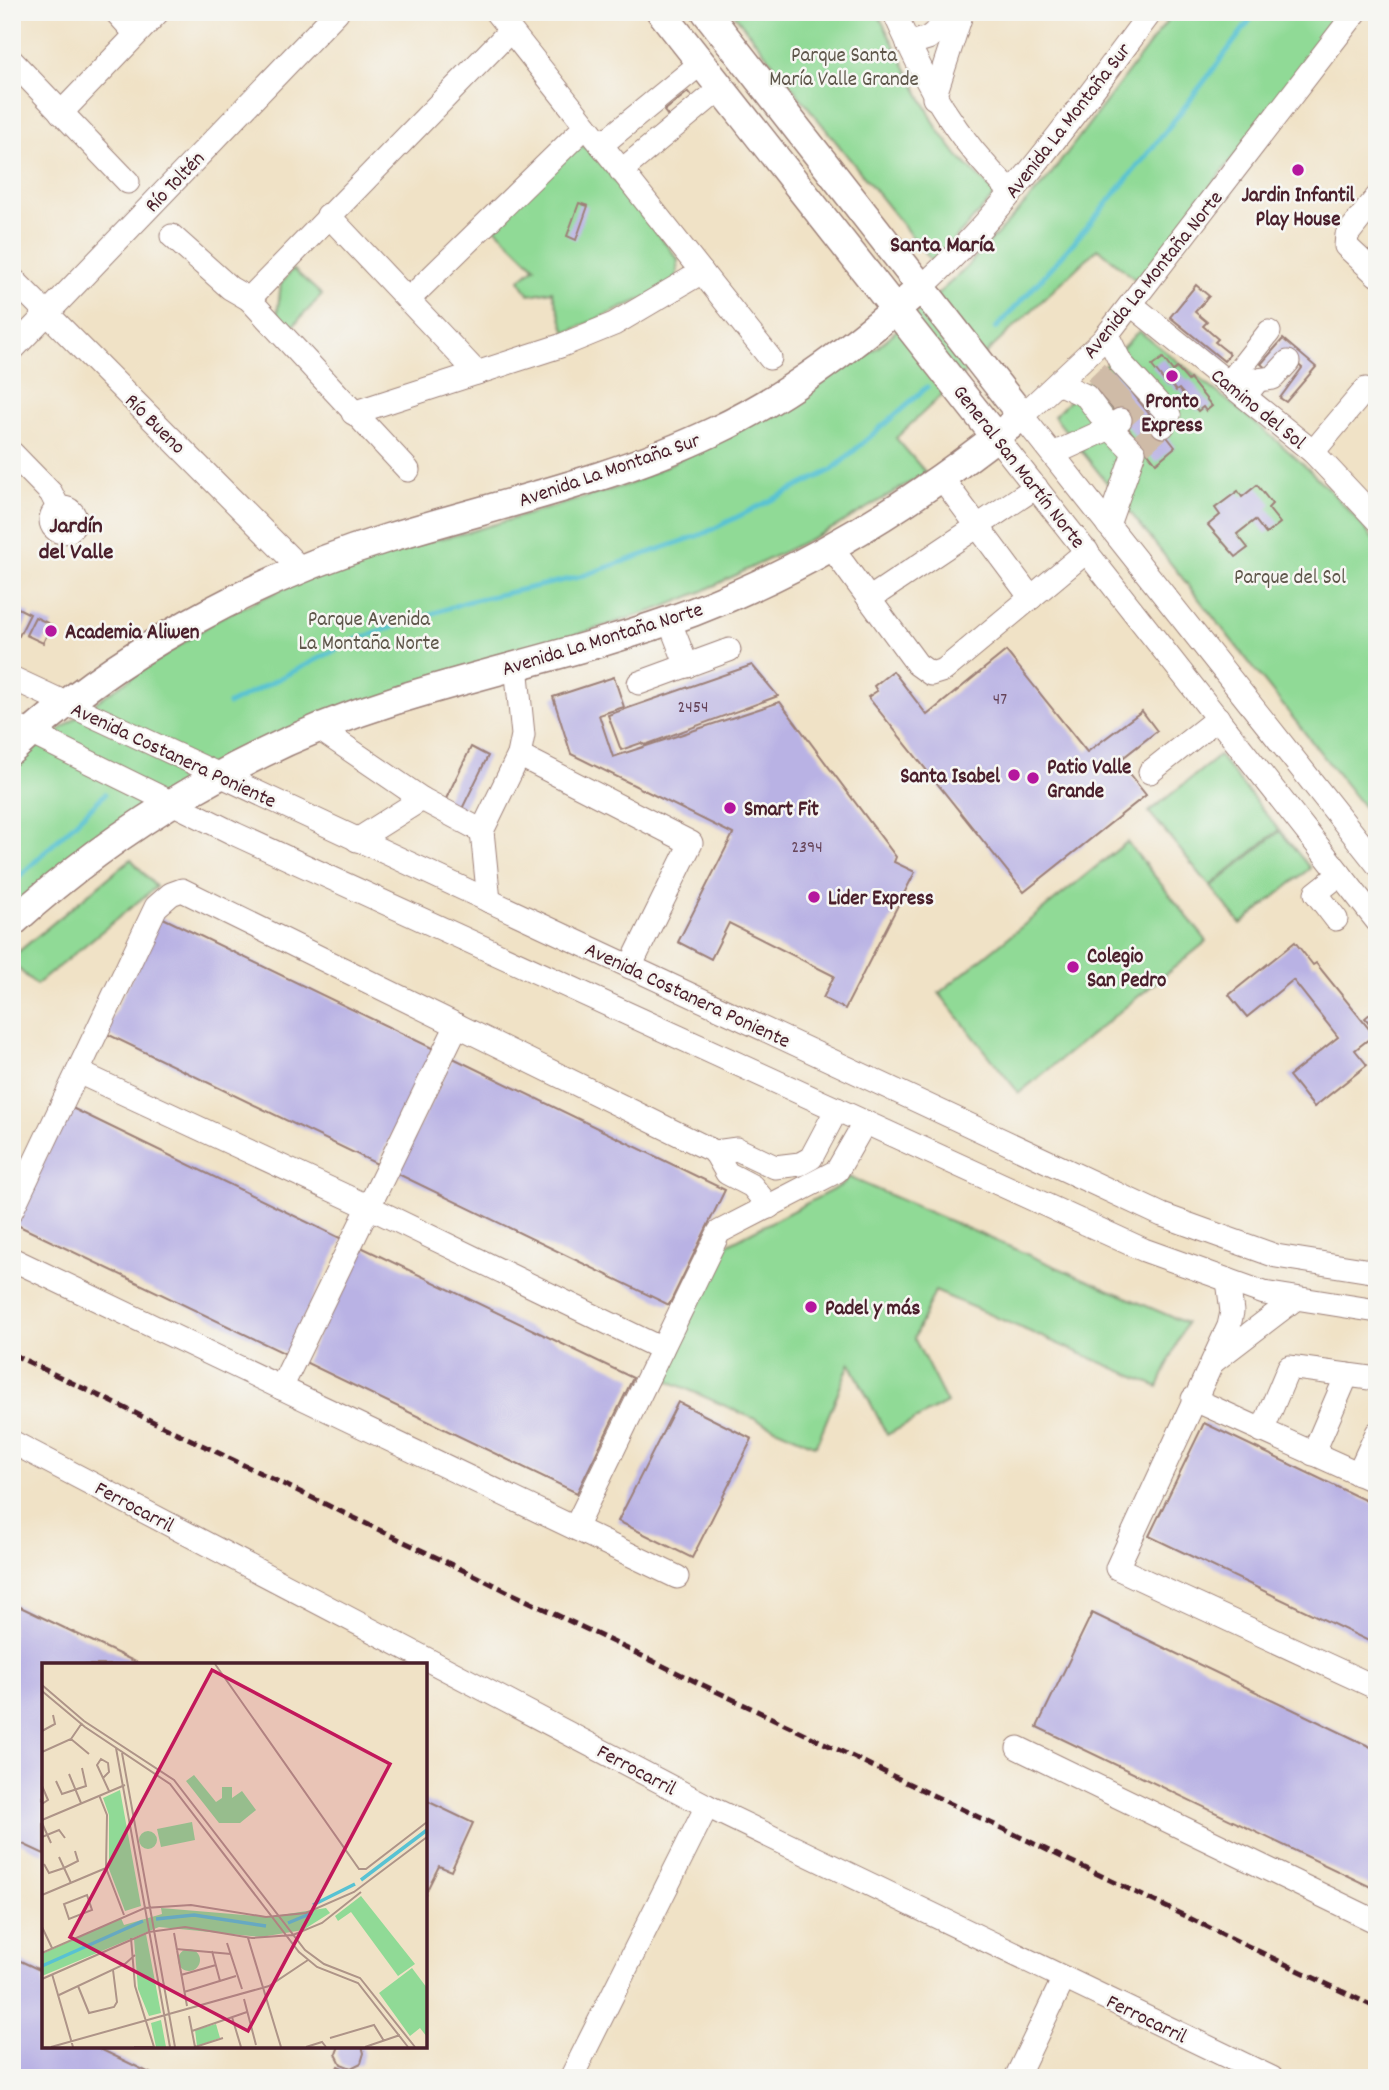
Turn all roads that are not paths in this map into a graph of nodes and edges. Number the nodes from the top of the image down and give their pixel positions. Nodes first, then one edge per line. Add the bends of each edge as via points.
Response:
1 (116, 12) edge
2 (158, 12) edge
3 (337, 12) edge
4 (496, 12) edge
5 (661, 12) edge
6 (706, 12) edge
7 (894, 12) edge
8 (961, 12) edge
9 (1152, 12) edge
10 (1356, 12) edge
11 (510, 31) junction
12 (136, 34) junction
13 (908, 44) junction
14 (12, 61) edge
15 (701, 64) junction
16 (721, 88) junction
17 (934, 98) junction
18 (61, 113) junction
19 (586, 125) junction
20 (601, 145) junction
21 (621, 171) junction
22 (128, 182) dead end
23 (1011, 192) junction
24 (1377, 197) edge
25 (328, 215) junction
26 (172, 236) dead end
27 (702, 272) junction
28 (1377, 275) edge
29 (12, 278) edge
30 (923, 286) junction
31 (249, 299) junction
32 (408, 300) junction
33 (1132, 305) junction
34 (896, 309) junction
35 (47, 313) junction
36 (1269, 332) dead end
37 (1107, 335) junction
38 (12, 350) edge
39 (770, 358) dead end
40 (1288, 362) dead end
41 (477, 373) junction
42 (1058, 383) junction
43 (1366, 389) dead end
44 (1237, 390) junction
45 (1141, 393) dead end
46 (353, 413) junction
47 (1022, 416) junction
48 (1114, 422) junction
49 (996, 437) junction
50 (1312, 452) junction
51 (12, 453) edge
52 (1053, 454) junction
53 (408, 470) dead end
54 (941, 477) junction
55 (1036, 487) junction
56 (59, 509) dead end
57 (1377, 520) edge
58 (1108, 524) junction
59 (977, 526) junction
60 (831, 547) junction
61 (1087, 551) junction
62 (301, 569) junction
63 (1031, 598) junction
64 (869, 599) junction
65 (669, 620) junction
66 (729, 650) dead end
67 (516, 665) junction
68 (687, 666) junction
69 (12, 678) edge
70 (639, 683) dead end
71 (69, 705) junction
72 (1218, 718) junction
73 (318, 727) junction
74 (18, 735) edge
75 (519, 755) junction
76 (1150, 772) dead end
77 (219, 776) junction
78 (422, 799) junction
79 (176, 803) junction
80 (482, 831) junction
81 (357, 840) junction
82 (1377, 864) edge
83 (1340, 874) junction
84 (489, 901) junction
85 (1336, 919) dead end
86 (1377, 921) edge
87 (12, 923) edge
88 (630, 967) junction
89 (457, 1025) junction
90 (78, 1072) junction
91 (837, 1110) junction
92 (865, 1122) junction
93 (715, 1152) junction
94 (369, 1207) junction
95 (769, 1207) junction
96 (12, 1210) edge
97 (12, 1259) edge
98 (1377, 1272) edge
99 (1228, 1280) junction
100 (1295, 1299) junction
101 (1377, 1311) edge
102 (662, 1349) junction
103 (1212, 1363) junction
104 (1347, 1375) junction
105 (1377, 1379) edge
106 (281, 1388) junction
107 (1193, 1399) junction
108 (1262, 1430) junction
109 (1377, 1433) edge
110 (12, 1442) edge
111 (1313, 1454) junction
112 (1367, 1478) edge
113 (575, 1528) junction
114 (677, 1577) dead end
115 (1377, 1688) edge
116 (1018, 1748) dead end
117 (707, 1806) junction
118 (1377, 1922) edge
119 (1064, 1978) junction
120 (571, 2078) edge
121 (1016, 2078) edge
122 (1272, 2078) edge

1 - 12 street
2 - 12 street
3 - 35 street, Río Toltén
4 - 11 street
5 - 15 main road, General San Martín Norte
6 - 30 main road, General San Martín Norte
7 - 13 street
8 - 13 street via 928,38
8 - 17 street
9 - 23 street, Avenida La Montaña Sur
10 - 33 street, Avenida La Montaña Norte
11 - 19 street
11 - 25 street
12 - 18 street
13 - 17 street
14 - 18 street
15 - 16 main road, General San Martín Norte
15 - 20 street
16 - 21 street
16 - 34 main road, General San Martín Norte
17 - 23 street via 961,139
18 - 22 street
19 - 20 street
19 - 32 street
20 - 21 street
21 - 27 street
23 - 30 street, Avenida La Montaña Sur
24 - 28 street via 1347,235 1346,246
25 - 31 street
25 - 32 street
26 - 31 street via 230,289
27 - 39 street
27 - 41 street via 614,324
29 - 35 street, Río Bueno
30 - 34 main road, Avenida La Montaña Sur
30 - 47 main road, General San Martín Norte
31 - 46 street
32 - 41 street
33 - 37 street, Avenida La Montaña Norte
33 - 44 street, Camino del Sol
34 - 49 main road, General San Martín Norte
34 - 62 main road, Avenida La Montaña Sur via 814,372 716,431 567,489 386,538
35 - 38 street, Río Toltén
35 - 62 street, Río Bueno
36 - 44 street
37 - 42 street, Avenida La Montaña Norte
37 - 45 street
40 - 44 street via 1273,378
41 - 46 street
42 - 47 street, Avenida La Montaña Norte
42 - 48 street
43 - 50 street
44 - 50 street, Camino del Sol
46 - 53 street
47 - 49 main road, Avenida La Montaña Norte
47 - 52 street, General San Martín Norte
48 - 52 street
48 - 58 street
49 - 54 main road, Avenida La Montaña Norte
49 - 55 street, General San Martín Norte
50 - 57 street, Camino del Sol
51 - 56 street via 51,493
52 - 58 street, General San Martín Norte
54 - 59 street
54 - 60 main road, Avenida La Montaña Norte
55 - 59 street
55 - 61 street, General San Martín Norte
58 - 82 street, General San Martín Norte
59 - 63 street
59 - 64 street
60 - 64 street
60 - 65 main road, Avenida La Montaña Norte
61 - 63 street
61 - 72 street, General San Martín Norte
62 - 71 main road, Avenida La Montaña Sur via 194,620
63 - 64 street via 944,670 932,674 917,664
65 - 67 main road, Avenida La Montaña Norte
65 - 68 street
66 - 68 street
67 - 73 main road, Avenida La Montaña Norte
67 - 75 street via 522,712
68 - 70 street
69 - 71 street, Avenida Costanera Poniente
71 - 74 main road, Avenida La Montaña Sur
71 - 77 street, Avenida Costanera Poniente
72 - 76 street
72 - 83 street, General San Martín Norte
73 - 77 main road, Avenida La Montaña Norte
73 - 78 street
74 - 79 street, Avenida Costanera Poniente
75 - 80 street
75 - 88 street via 691,844
77 - 79 main road, Avenida La Montaña Norte
77 - 81 street, Avenida Costanera Poniente
78 - 80 street
78 - 81 street
79 - 87 main road, Avenida La Montaña Norte via 87,862
79 - 91 street, Avenida Costanera Poniente
80 - 84 street
81 - 84 street, Avenida Costanera Poniente
83 - 85 street via 1316,893
83 - 86 street, General San Martín Norte
84 - 88 street, Avenida Costanera Poniente
88 - 98 street, Avenida Costanera Poniente via 1162,1214 1276,1256
89 - 90 street via 182,890 156,907
89 - 93 street
89 - 94 street
90 - 94 street
90 - 96 street
91 - 92 street, Avenida Costanera Poniente
91 - 93 street via 811,1158 800,1164 775,1167 737,1149
92 - 95 street via 841,1168
92 - 99 street, Avenida Costanera Poniente via 1144,1250
93 - 95 street via 727,1173 752,1186
94 - 102 street
94 - 106 street
95 - 102 street via 719,1233
97 - 106 street
99 - 100 street, Avenida Costanera Poniente
99 - 103 street via 1232,1312
100 - 101 street, Avenida Costanera Poniente
100 - 103 street
102 - 113 street
103 - 107 street
104 - 105 street
104 - 108 street via 1289,1367
104 - 111 street
106 - 113 street
107 - 108 street
107 - 115 street via 1117,1569
108 - 111 street
109 - 112 street
110 - 117 street, Ferrocarril
111 - 112 street
113 - 114 street
116 - 118 street
117 - 119 street, Ferrocarril
117 - 120 street
119 - 121 street
119 - 122 street, Ferrocarril

